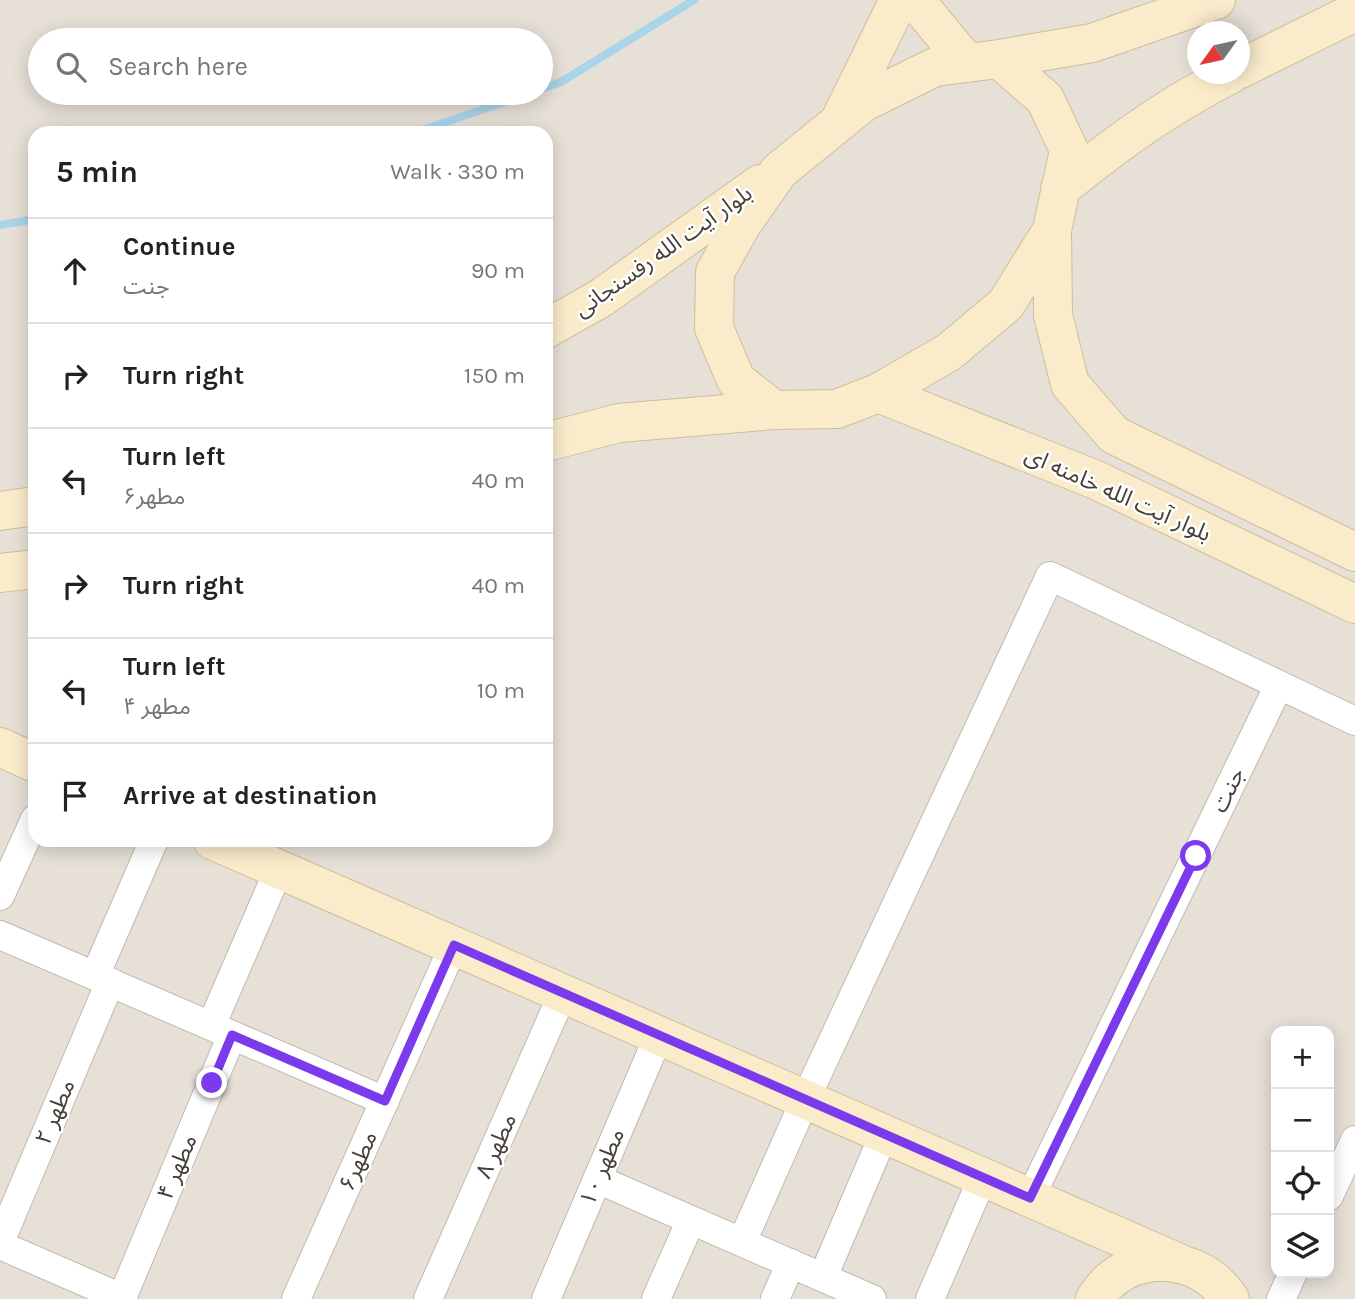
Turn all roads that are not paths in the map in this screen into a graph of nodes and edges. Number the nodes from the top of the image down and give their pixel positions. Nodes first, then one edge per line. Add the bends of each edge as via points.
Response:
1 (899, 0) edge
2 (915, 0) edge
3 (1216, 0) edge
4 (1355, 12) edge
5 (983, 61) junction
6 (1250, 64) edge
7 (1211, 84) edge
8 (839, 121) junction
9 (779, 171) junction
10 (1060, 190) junction
11 (1052, 230) junction
12 (553, 325) edge
13 (878, 393) junction
14 (774, 410) junction
15 (553, 440) edge
16 (28, 507) edge
17 (0, 511) edge
18 (1355, 552) edge
19 (28, 570) edge
20 (0, 573) edge
21 (1355, 604) edge
22 (1279, 685) junction
23 (1355, 721) edge
24 (0, 747) edge
25 (28, 760) edge
26 (28, 834) edge
27 (151, 847) edge
28 (228, 847) edge
29 (279, 869) junction
30 (0, 896) edge
31 (0, 935) edge
32 (454, 945) junction
33 (103, 979) junction
34 (563, 993) junction
35 (222, 1030) junction
36 (659, 1035) junction
37 (805, 1100) junction
38 (385, 1101) junction
39 (884, 1134) junction
40 (1355, 1140) edge
41 (983, 1177) junction
42 (597, 1179) junction
43 (1334, 1185) edge
44 (1030, 1198) junction
45 (691, 1220) junction
46 (743, 1242) junction
47 (0, 1244) edge
48 (790, 1263) junction
49 (1179, 1263) junction
50 (823, 1278) junction
51 (1291, 1278) edge
52 (90, 1292) edge
53 (123, 1298) edge
54 (296, 1299) edge
55 (428, 1299) edge
56 (546, 1299) edge
57 (656, 1299) edge
58 (775, 1299) edge
59 (872, 1299) edge
60 (930, 1299) edge
61 (1095, 1299) edge
62 (1230, 1299) edge
63 (1281, 1299) edge

1 - 8 main road
2 - 5 main road
3 - 5 main road via 1092,43
4 - 6 main road
5 - 8 main road via 935,67 864,102
5 - 10 main road via 1045,99 1069,150
7 - 10 main road via 1117,143
8 - 9 main road
9 - 12 main road, بلوار آیت الله رفسنجانی via 601,298
9 - 14 main road via 715,272 714,328 736,380
10 - 11 main road
11 - 13 main road via 1006,304 950,352
11 - 18 main road via 1053,315 1070,384 1114,435
13 - 14 main road via 837,409
13 - 21 main road, بلوار آیت الله خامنه ای via 1096,480
14 - 15 main road via 620,422
16 - 17 main road
19 - 20 main road
22 - 23 street
22 - 37 street via 1050,576
22 - 44 street, جنت
24 - 25 main road
26 - 30 street
27 - 33 street, مطهر ۲
28 - 29 main road
29 - 32 main road
29 - 35 street, مطهر ۴
31 - 33 street
32 - 34 main road
32 - 38 street, مطهر۶
33 - 35 street
33 - 47 street, مطهر ۲
34 - 36 main road
34 - 55 street, مطهر ۸
35 - 38 street
35 - 53 street, مطهر ۴
36 - 37 main road
36 - 42 street, مطهر ۱۰
37 - 39 main road
37 - 46 street
38 - 54 street, مطهر۶
39 - 41 main road
39 - 50 street
40 - 43 street
41 - 44 main road
41 - 60 street
42 - 45 street
42 - 56 street, مطهر ۱۰
44 - 49 main road
45 - 46 street
45 - 57 street
46 - 48 street
47 - 52 street
48 - 50 street
48 - 58 street
49 - 61 main road via 1143,1263 1127,1269
49 - 62 main road via 1212,1278
50 - 59 street
51 - 63 street
52 - 53 street

